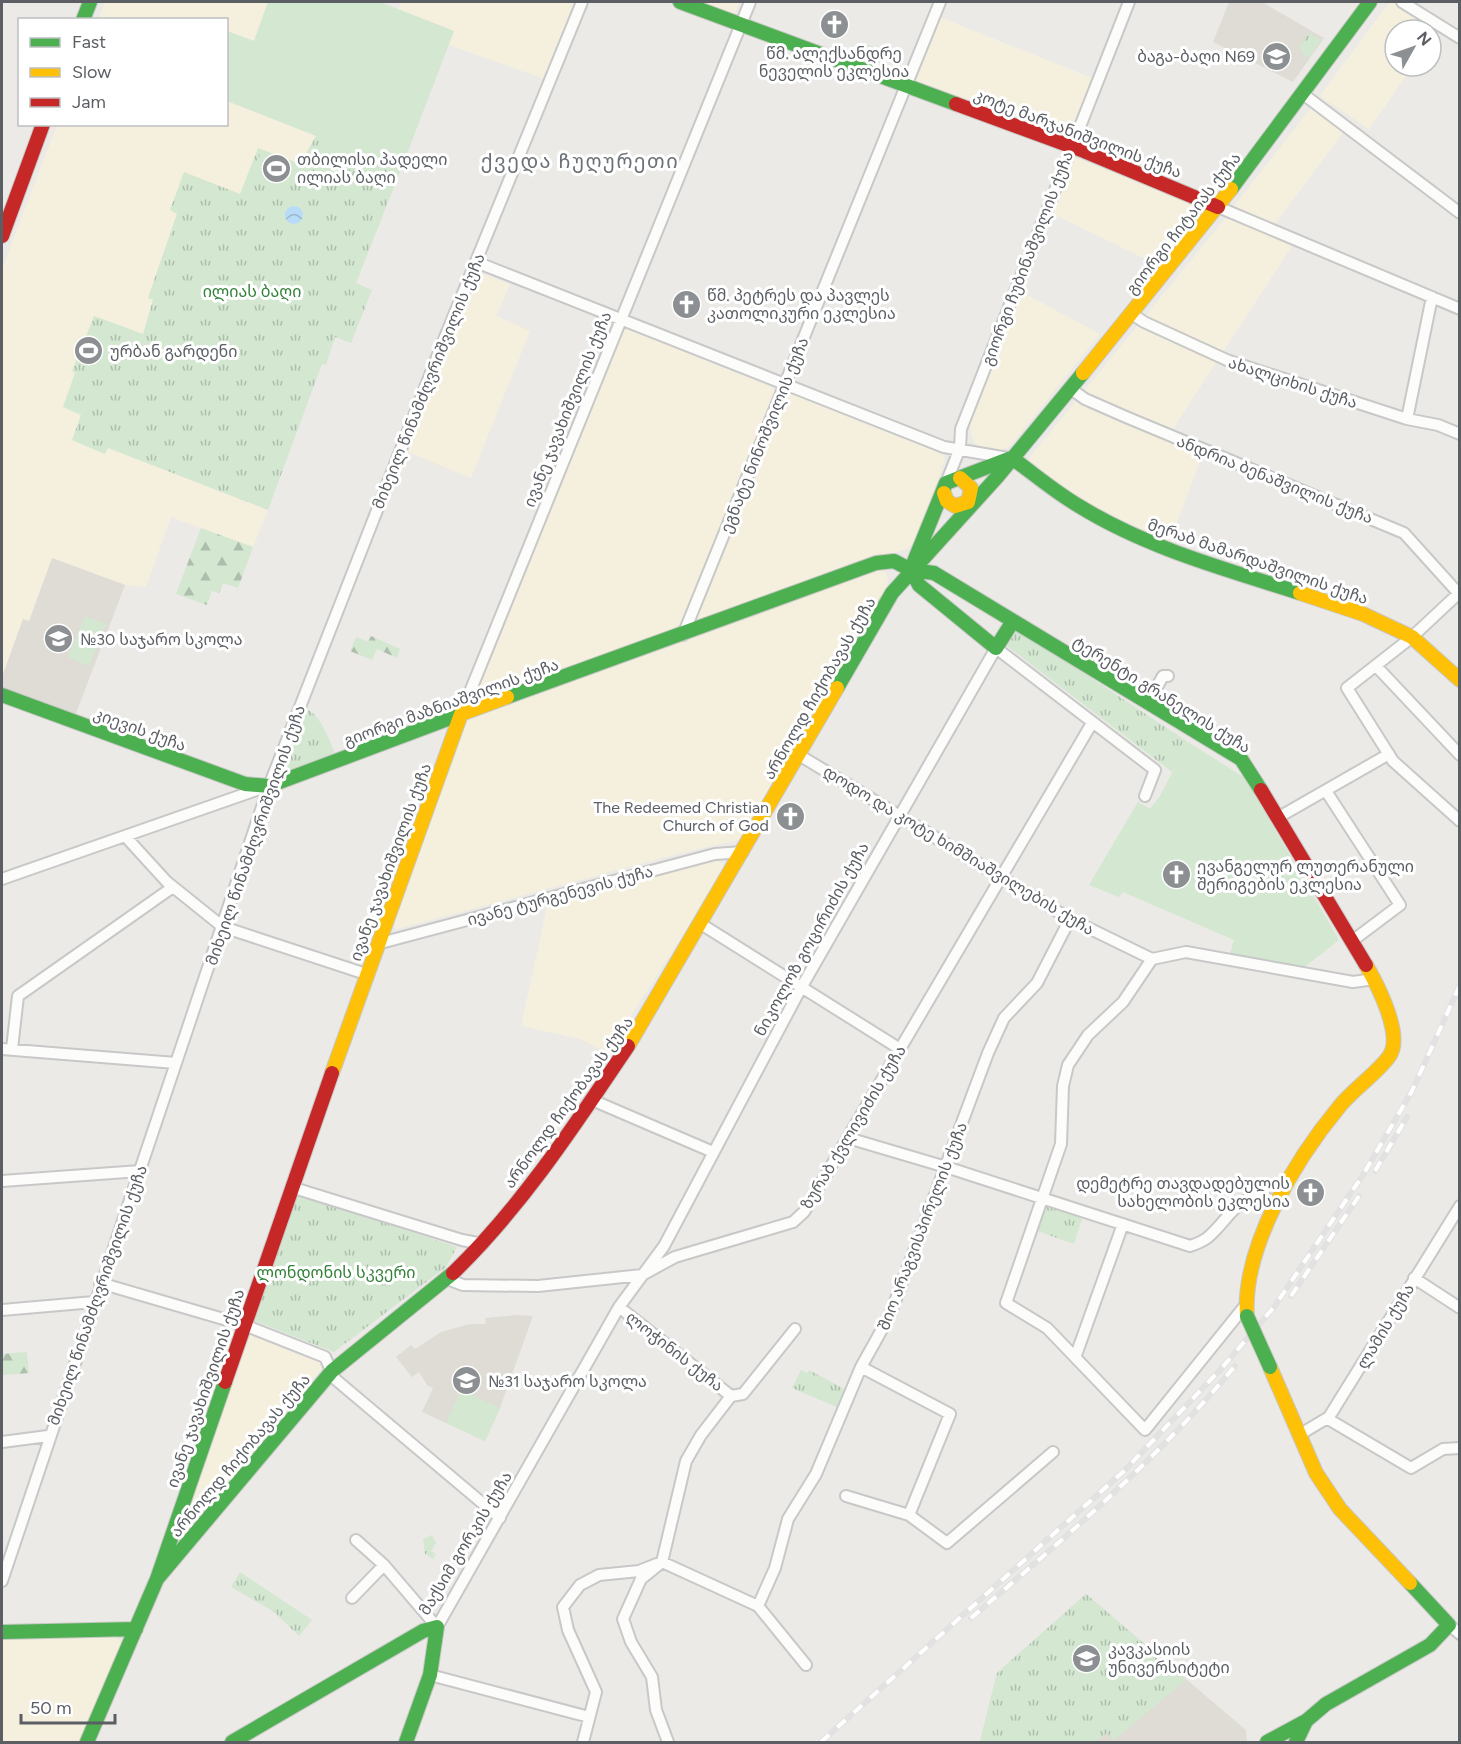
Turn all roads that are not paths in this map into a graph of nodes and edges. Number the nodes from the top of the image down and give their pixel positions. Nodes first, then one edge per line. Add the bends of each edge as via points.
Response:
1 (90, 2) edge
2 (582, 2) edge
3 (680, 2) edge
4 (750, 2) edge
5 (940, 2) edge
6 (1129, 2) edge
7 (1370, 2) edge
8 (1402, 2) edge
9 (84, 18) edge
10 (741, 24) junction
11 (1460, 38) edge
12 (905, 85) junction
13 (1303, 94) junction
14 (43, 126) edge
15 (1071, 146) junction
16 (1218, 207) junction
17 (6, 208) edge
18 (1460, 213) edge
19 (2, 236) edge
20 (476, 262) junction
21 (1432, 297) junction
22 (1460, 309) edge
23 (1132, 314) junction
24 (622, 319) junction
25 (786, 384) junction
26 (1071, 389) junction
27 (1407, 419) junction
28 (1460, 434) edge
29 (960, 448) junction
30 (1012, 458) junction
31 (960, 478) junction
32 (945, 488) junction
33 (963, 511) junction
34 (922, 553) junction
35 (894, 561) junction
36 (910, 570) junction
37 (934, 573) junction
38 (895, 589) junction
39 (1459, 595) edge
40 (1013, 621) junction
41 (683, 634) junction
42 (1412, 637) junction
43 (996, 648) junction
44 (1376, 666) junction
45 (1168, 676) dead end
46 (1460, 680) edge
47 (2, 695) edge
48 (1148, 703) junction
49 (462, 714) junction
50 (1092, 723) junction
51 (1389, 754) junction
52 (800, 755) junction
53 (1460, 755) edge
54 (268, 786) junction
55 (1326, 791) junction
56 (1145, 796) dead end
57 (898, 815) junction
58 (1279, 817) junction
59 (1460, 821) edge
60 (125, 836) junction
61 (743, 852) junction
62 (1001, 878) junction
63 (2, 879) edge
64 (173, 887) junction
65 (1070, 919) junction
66 (701, 924) junction
67 (223, 927) junction
68 (1352, 941) junction
69 (377, 944) junction
70 (1152, 959) junction
71 (366, 974) junction
72 (1374, 979) junction
73 (801, 988) junction
74 (7, 1049) edge
75 (900, 1049) junction
76 (176, 1063) junction
77 (592, 1100) junction
78 (848, 1138) junction
79 (713, 1152) junction
80 (946, 1167) junction
81 (140, 1171) junction
82 (2, 1181) edge
83 (294, 1188) junction
84 (1041, 1198) junction
85 (1276, 1201) junction
86 (1460, 1206) edge
87 (1123, 1224) junction
88 (1455, 1224) edge
89 (483, 1244) junction
90 (642, 1275) junction
91 (1414, 1278) junction
92 (447, 1279) junction
93 (100, 1283) junction
94 (94, 1302) junction
95 (619, 1307) junction
96 (1460, 1308) edge
97 (2, 1310) edge
98 (1245, 1311) junction
99 (244, 1325) junction
100 (795, 1329) dead end
101 (1076, 1355) junction
102 (861, 1367) junction
103 (332, 1371) junction
104 (731, 1396) junction
105 (1328, 1419) junction
106 (1299, 1435) junction
107 (48, 1436) junction
108 (2, 1442) edge
109 (1460, 1448) edge
110 (1053, 1452) dead end
111 (846, 1496) dead end
112 (909, 1515) junction
113 (500, 1518) junction
114 (174, 1528) junction
115 (199, 1531) junction
116 (356, 1540) dead end
117 (662, 1562) junction
118 (384, 1565) junction
119 (158, 1579) junction
120 (2, 1581) edge
121 (352, 1598) dead end
122 (758, 1606) junction
123 (436, 1627) junction
124 (136, 1629) junction
125 (1454, 1629) edge
126 (2, 1632) edge
127 (806, 1665) dead end
128 (430, 1675) junction
129 (589, 1717) junction
130 (1306, 1721) junction
131 (1270, 1741) edge
132 (87, 1743) edge
133 (232, 1743) edge
134 (406, 1743) edge
135 (583, 1743) edge
136 (668, 1743) edge
137 (1288, 1743) edge
138 (1296, 1743) edge

1 - 9 main road
2 - 20 street, მიხეილ წინამძღვრიშვილის ქუჩა
3 - 10 main road, კოტე მარჯანიშვილის ქუჩა
4 - 10 street, ივანე ჯავახიშვილის ქუჩა
5 - 12 street, ეგნატე ნინოშვილის ქუჩა
6 - 15 street, გიორგი ჩუბინაშვილის ქუჩა
7 - 13 main road, გიორგი ჩიტაიას ქუჩა
8 - 11 street
10 - 12 main road, კოტე მარჯანიშვილის ქუჩა
10 - 24 street, ივანე ჯავახიშვილის ქუჩა
12 - 15 main road, კოტე მარჯანიშვილის ქუჩა
12 - 25 street, ეგნატე ნინოშვილის ქუჩა
13 - 16 main road, გიორგი ჩიტაიას ქუჩა
13 - 18 street
14 - 17 main road
15 - 16 main road, კოტე მარჯანიშვილის ქუჩა
15 - 29 street, გიორგი ჩუბინაშვილის ქუჩა via 961,429
16 - 21 street, კოტე მარჯანიშვილის ქუჩა
16 - 23 main road, გიორგი ჩიტაიას ქუჩა
17 - 19 main road
20 - 24 street
20 - 54 street, მიხეილ წინამძღვრიშვილის ქუჩა
21 - 22 street, კოტე მარჯანიშვილის ქუჩა
21 - 27 street
23 - 26 main road, გიორგი ჩიტაიას ქუჩა
23 - 27 street, ახალციხის ქუჩა via 1228,361
24 - 25 street
24 - 49 street, ივანე ჯავახიშვილის ქუჩა
25 - 29 street via 944,447
25 - 41 street, ეგნატე ნინოშვილის ქუჩა
26 - 30 main road, გიორგი ჩიტაიას ქუჩა
26 - 39 street, ანდრია ბენაშვილის ქუჩა via 1125,417 1404,532
27 - 28 street, ახალციხის ქუჩა
29 - 30 street
29 - 31 street
29 - 32 street, გიორგი ჩუბინაშვილის ქუჩა
30 - 31 main road, გიორგი ჩიტაიას ქუჩა
30 - 33 main road, გიორგი ჩიტაიას ქუჩა
30 - 42 main road, მერაბ მამარდაშვილის ქუჩა via 1078,506 1127,532 1180,554 1363,614
31 - 32 main road, გიორგი ჩიტაიას ქუჩა
31 - 33 main road via 972,492
32 - 33 main road via 950,504
32 - 34 main road via 926,532
33 - 34 main road, გიორგი ჩიტაიას ქუჩა
34 - 35 main road, გიორგი მაზნიაშვილის ქუჩა
34 - 36 main road, გიორგი ჩიტაიას ქუჩა
34 - 37 main road
35 - 36 main road
35 - 38 main road via 899,576
35 - 41 main road, გიორგი მაზნიაშვილის ქუჩა via 876,563
36 - 37 main road, ტერენტი გრანელის ქუჩა
36 - 38 main road, არნოლდ ჩიქობავას ქუჩა
36 - 43 main road via 919,585
37 - 40 main road, ტერენტი გრანელის ქუჩა
38 - 52 main road, არნოლდ ჩიქობავას ქუჩა
39 - 42 street
40 - 43 main road, ნიკოლოზ გოცირიძის ქუჩა
40 - 48 main road, ტერენტი გრანელის ქუჩა
41 - 49 main road, გიორგი მაზნიაშვილის ქუჩა
42 - 44 street
42 - 46 main road, მერაბ მამარდაშვილის ქუჩა
43 - 50 street
43 - 57 street, ნიკოლოზ გოცირიძის ქუჩა
44 - 51 street via 1347,688
44 - 53 street
45 - 48 street via 1159,681
47 - 54 main road, კიევის ქუჩა via 245,784
48 - 58 main road, ტერენტი გრანელის ქუჩა via 1241,759
49 - 54 main road, გიორგი მაზნიაშვილის ქუჩა
49 - 69 main road, ივანე ჯავახიშვილის ქუჩა
50 - 56 street via 1155,770
50 - 62 street, ზურაბ ქვლივიძის ქუჩა
51 - 55 street
51 - 59 street
52 - 57 street, დოდო და კოტე ხიმშიაშვილების ქუჩა
52 - 61 main road, არნოლდ ჩიქობავას ქუჩა
54 - 60 street, გიორგი მაზნიაშვილის ქუჩა
54 - 67 street, მიხეილ წინამძღვრიშვილის ქუჩა
55 - 58 street
55 - 68 street via 1400,905
57 - 62 street, დოდო და კოტე ხიმშიაშვილების ქუჩა
57 - 73 street, ნიკოლოზ გოცირიძის ქუჩა
58 - 68 main road, ტერენტი გრანელის ქუჩა
60 - 63 street, გიორგი მაზნიაშვილის ქუჩა
60 - 64 street
61 - 66 main road, არნოლდ ჩიქობავას ქუჩა
61 - 69 street, ივანე ტურგენევის ქუჩა via 715,854
62 - 65 street, დოდო და კოტე ხიმშიაშვილების ქუჩა
62 - 75 street, ზურაბ ქვლივიძის ქუჩა
64 - 67 street
64 - 74 street via 18,996
65 - 70 street, დოდო და კოტე ხიმშიაშვილების ქუჩა
65 - 80 street, შიო არაგვისპირელის ქუჩა via 1037,983 1004,1018
66 - 73 street
66 - 77 main road, არნოლდ ჩიქობავას ქუჩა via 642,1026
67 - 71 street
67 - 76 street, მიხეილ წინამძღვრიშვილის ქუჩა
68 - 72 main road, ტერენტი გრანელის ქუჩა
69 - 71 main road, ივანე ჯავახიშვილის ქუჩა
70 - 72 street via 1186,952 1353,982
70 - 84 street via 1123,1002 1088,1035 1068,1065 1063,1086 1061,1144
71 - 83 main road, ივანე ჯავახიშვილის ქუჩა
72 - 85 main road, ტერენტი გრანელის ქუჩა via 1383,995 1393,1037 1391,1054 1339,1107
73 - 75 street
73 - 79 street, ნიკოლოზ გოცირიძის ქუჩა
74 - 76 street
75 - 78 street, ზურაბ ქვლივიძის ქუჩა
76 - 81 street, მიხეილ წინამძღვრიშვილის ქუჩა
77 - 79 street
77 - 89 main road, არნოლდ ჩიქობავას ქუჩა
78 - 80 street
78 - 90 street, ზურაბ ქვლივიძის ქუჩა via 804,1212 793,1222 675,1257
79 - 90 street, ნიკოლოზ გოცირიძის ქუჩა via 663,1246
80 - 84 street
80 - 102 street, შიო არაგვისპირელის ქუჩა via 890,1315
81 - 82 street
81 - 93 street, მიხეილ წინამძღვრიშვილის ქუჩა
83 - 89 street
83 - 99 main road, ივანე ჯავახიშვილის ქუჩა
84 - 87 street
84 - 101 street via 1006,1304 1047,1328
85 - 87 street via 1265,1197 1236,1204 1207,1238 1190,1246
85 - 98 main road via 1250,1269
86 - 88 street, ლამის ქუჩა
87 - 101 street
88 - 91 street, ლამის ქუჩა
89 - 92 main road, არნოლდ ჩიქობავას ქუჩა
90 - 92 street, ზურაბ ქვლივიძის ქუჩა via 538,1286 463,1285
90 - 95 street, მაქსიმ გორკის ქუჩა
91 - 96 street
91 - 105 street, ლამის ქუჩა
92 - 103 main road, არნოლდ ჩიქობავას ქუჩა
93 - 94 street, მიხეილ წინამძღვრიშვილის ქუჩა
93 - 99 street
94 - 97 street
94 - 107 street, მიხეილ წინამძღვრიშვილის ქუჩა
95 - 104 street, ლოჭინის ქუჩა
95 - 113 street, მაქსიმ გორკის ქუჩა
98 - 101 street via 1145,1430
98 - 106 main road, bridge
99 - 103 street via 325,1357
99 - 114 main road, ივანე ჯავახიშვილის ქუჩა
100 - 104 street via 743,1394
102 - 112 street via 950,1414
102 - 122 street, შიო არაგვისპირელის ქუჩა via 816,1474 788,1519 775,1568
103 - 113 street via 335,1379
103 - 115 main road, არნოლდ ჩიქობავას ქუჩა
104 - 117 street via 686,1461
105 - 106 street, ლამის ქუჩა
105 - 109 street via 1411,1468 1443,1449
106 - 125 main road via 1316,1473 1340,1509
107 - 108 street
107 - 120 street, მიხეილ წინამძღვრიშვილის ქუჩა
110 - 112 street via 947,1543
111 - 112 street
113 - 123 street, მაქსიმ გორკის ქუჩა
114 - 115 main road via 183,1538
114 - 119 main road, ივანე ჯავახიშვილის ქუჩა
115 - 119 main road, არნოლდ ჩიქობავას ქუჩა
116 - 118 street
117 - 122 street
117 - 129 street via 639,1571 599,1575 580,1584 563,1607 568,1630 596,1692
117 - 136 street via 641,1579 623,1619 631,1642 652,1677 656,1710
118 - 121 street
118 - 123 street
119 - 124 main road, ივანე ჯავახიშვილის ქუჩა
122 - 127 street
123 - 128 main road
123 - 133 main road, მაქსიმ გორკის ქუჩა
124 - 126 main road
124 - 132 main road, ივანე ჯავახიშვილის ქუჩა
125 - 130 main road via 1326,1704
128 - 129 street
128 - 134 main road
129 - 135 street
130 - 131 main road
130 - 138 main road
131 - 137 main road via 1283,1739

